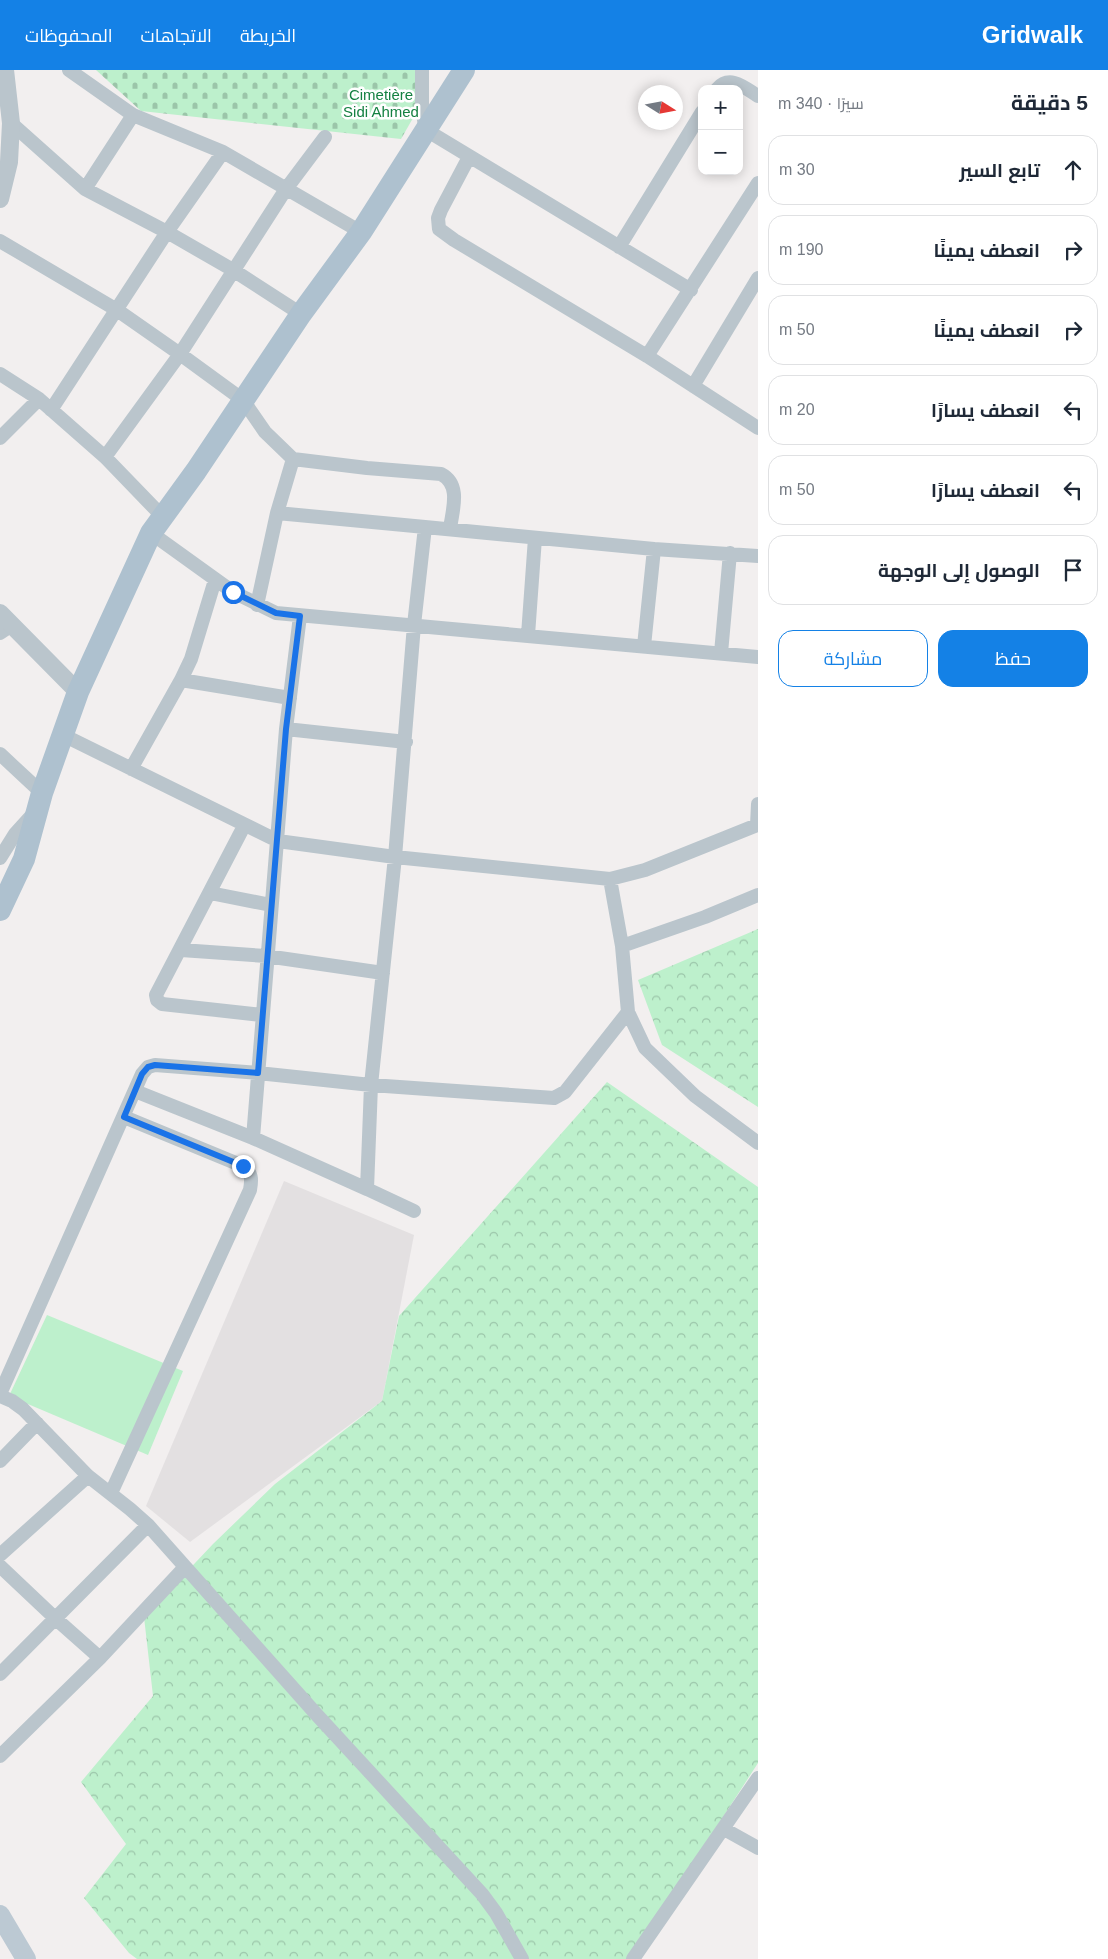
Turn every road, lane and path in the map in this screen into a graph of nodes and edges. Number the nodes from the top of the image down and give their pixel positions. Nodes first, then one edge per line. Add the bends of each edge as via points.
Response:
1 (5, 70) edge
2 (69, 70) edge
3 (422, 70) edge
4 (464, 70) edge
5 (720, 85) edge
6 (739, 85) edge
7 (743, 87) edge
8 (758, 96) edge
9 (133, 115) junction
10 (698, 119) edge
11 (11, 122) junction
12 (426, 130) junction
13 (325, 137) dead end
14 (223, 152) junction
15 (469, 157) junction
16 (85, 189) junction
17 (286, 189) junction
18 (756, 190) edge
19 (0, 199) edge
20 (167, 232) junction
21 (361, 232) junction
22 (0, 241) edge
23 (619, 247) junction
24 (233, 270) junction
25 (758, 278) edge
26 (691, 290) junction
27 (117, 310) junction
28 (301, 314) junction
29 (180, 354) junction
30 (648, 356) junction
31 (0, 374) edge
32 (693, 386) junction
33 (39, 399) junction
34 (243, 400) junction
35 (51, 410) junction
36 (756, 423) edge
37 (0, 438) edge
38 (105, 457) junction
39 (293, 459) junction
40 (277, 513) junction
41 (157, 525) junction
42 (424, 527) junction
43 (450, 530) junction
44 (535, 538) junction
45 (654, 549) junction
46 (730, 553) junction
47 (758, 556) edge
48 (215, 580) junction
49 (257, 605) junction
50 (300, 616) junction
51 (4, 624) edge
52 (414, 625) junction
53 (528, 635) junction
54 (644, 646) junction
55 (721, 653) junction
56 (758, 657) edge
57 (182, 680) junction
58 (78, 692) junction
59 (290, 698) junction
60 (286, 729) junction
61 (63, 735) junction
62 (406, 742) junction
63 (0, 754) edge
64 (131, 769) junction
65 (40, 801) junction
66 (758, 804) edge
67 (757, 825) edge
68 (244, 826) junction
69 (278, 841) junction
70 (395, 856) junction
71 (0, 858) edge
72 (610, 879) junction
73 (210, 893) junction
74 (758, 895) edge
75 (271, 905) junction
76 (0, 910) edge
77 (622, 946) junction
78 (180, 950) junction
79 (266, 956) junction
80 (383, 972) junction
81 (628, 1012) junction
82 (262, 1015) junction
83 (258, 1073) junction
84 (371, 1085) junction
85 (135, 1091) junction
86 (124, 1117) junction
87 (253, 1138) junction
88 (758, 1143) edge
89 (367, 1189) junction
90 (414, 1211) dead end
91 (0, 1395) edge
92 (37, 1424) junction
93 (0, 1461) edge
94 (88, 1476) junction
95 (111, 1493) junction
96 (148, 1525) junction
97 (0, 1556) edge
98 (0, 1566) edge
99 (185, 1567) junction
100 (56, 1619) junction
101 (100, 1658) junction
102 (0, 1674) edge
103 (0, 1756) edge
104 (758, 1778) edge
105 (724, 1829) junction
106 (758, 1848) edge
107 (0, 1915) edge
108 (26, 1959) edge
109 (522, 1959) edge
110 (634, 1959) edge

1 - 11 street
2 - 9 street
3 - 12 street via 422,110
4 - 12 main road
5 - 6 street via 729,81
7 - 8 street
9 - 14 street
9 - 16 street
10 - 23 street
11 - 16 street
11 - 19 street via 9,162
12 - 15 street
12 - 21 main road
13 - 17 street
14 - 17 street
14 - 20 street
15 - 23 street
15 - 30 street via 441,210 438,218 440,229
16 - 20 street
17 - 21 street
17 - 24 street
18 - 26 street
20 - 24 street
20 - 27 street
21 - 28 main road
22 - 27 street
23 - 26 street
24 - 28 street
24 - 29 street
25 - 32 street
26 - 30 street
27 - 29 street
27 - 35 street
28 - 34 main road
29 - 34 street
29 - 38 street
30 - 32 street
31 - 33 street
32 - 36 street
33 - 35 street
33 - 37 street
34 - 39 street via 265,432
34 - 41 main road
35 - 38 street
38 - 41 street
39 - 40 street
39 - 43 street via 441,474 448,478 454,490
40 - 42 street
40 - 49 street
41 - 48 street
41 - 58 main road
42 - 43 street
42 - 52 street
43 - 44 street
44 - 45 street
44 - 53 street
45 - 46 street
45 - 54 street
46 - 47 street
46 - 55 street
48 - 49 street
48 - 57 street
49 - 50 street via 276,613
50 - 52 street
50 - 59 street
51 - 58 street
52 - 53 street
52 - 62 street
53 - 54 street
54 - 55 street
55 - 56 street
57 - 59 street
57 - 64 street
58 - 61 main road
59 - 60 street
60 - 62 street
60 - 69 street
61 - 64 street
61 - 65 main road
62 - 70 street
63 - 65 street
64 - 68 street
65 - 71 street
65 - 76 main road via 24,859
66 - 67 street
67 - 72 street via 645,870
68 - 69 street
68 - 73 street
69 - 70 street
69 - 75 street
70 - 72 street
70 - 80 street
72 - 77 street
73 - 75 street
73 - 78 street
74 - 77 street
75 - 79 street
77 - 81 street
78 - 79 street
78 - 82 street via 156,995 162,1004
79 - 80 street
79 - 82 street
80 - 84 street
81 - 84 street via 565,1092 554,1098
81 - 88 street via 646,1048 696,1096
82 - 83 street
83 - 84 street
83 - 85 street via 155,1065 142,1074
83 - 87 street
84 - 89 street
85 - 86 street
85 - 87 street
86 - 91 street
86 - 95 street via 243,1166 250,1172 252,1181
87 - 89 street
89 - 90 street
91 - 92 street via 23,1409
92 - 93 street
92 - 94 street
94 - 95 street
94 - 97 street
95 - 96 street
96 - 99 street
96 - 100 street
98 - 100 street
99 - 101 street
99 - 109 street via 482,1894
100 - 101 street
100 - 102 street
101 - 103 street
104 - 105 street
105 - 106 street
105 - 110 street
107 - 108 main road

